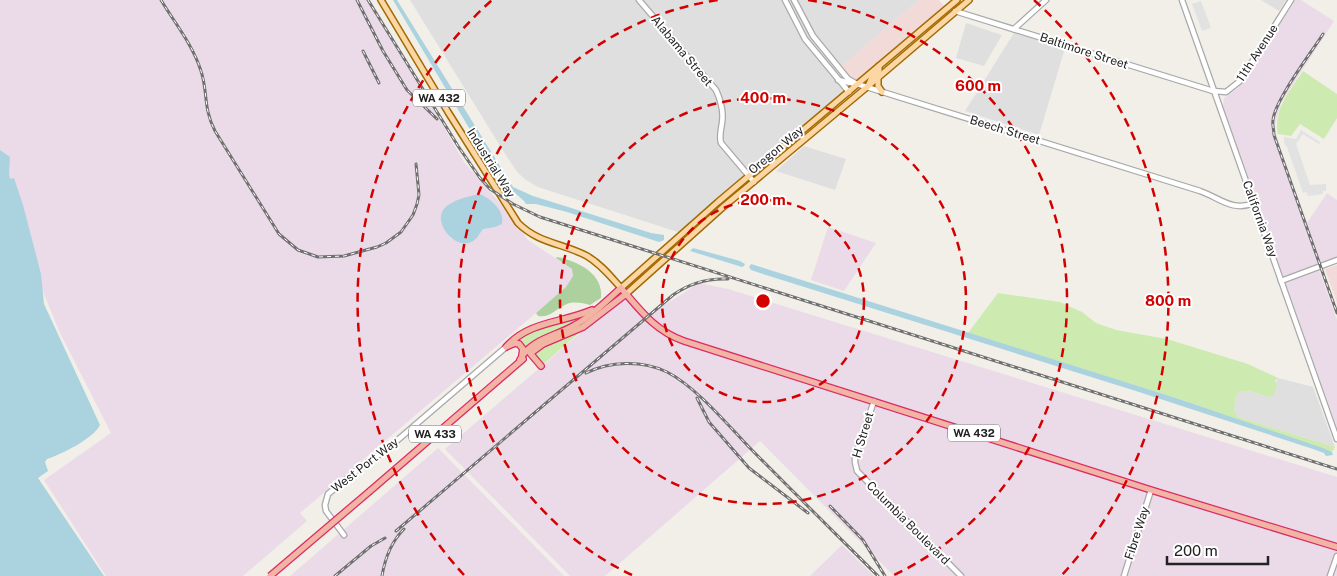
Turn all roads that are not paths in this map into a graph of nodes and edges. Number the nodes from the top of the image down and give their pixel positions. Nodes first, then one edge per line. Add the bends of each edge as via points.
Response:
1 (381, 0) edge
2 (639, 0) edge
3 (785, 0) edge
4 (794, 0) edge
5 (957, 0) edge
6 (969, 0) edge
7 (1046, 0) edge
8 (1182, 0) edge
9 (1291, 0) edge
10 (955, 11) junction
11 (1014, 28) junction
12 (880, 66) junction
13 (878, 78) junction
14 (837, 79) junction
15 (858, 84) junction
16 (868, 87) junction
17 (1213, 91) junction
18 (848, 92) junction
19 (882, 92) junction
20 (749, 176) junction
21 (754, 182) junction
22 (1254, 202) junction
23 (1337, 260) edge
24 (1281, 280) junction
25 (621, 288) junction
26 (626, 294) junction
27 (598, 307) junction
28 (506, 347) junction
29 (530, 353) junction
30 (521, 358) junction
31 (541, 366) dead end
32 (874, 401) junction
33 (1337, 439) edge
34 (856, 468) joint
35 (1151, 490) junction
36 (344, 535) dead end
37 (1337, 548) edge
38 (1337, 556) edge
39 (270, 576) edge
40 (961, 576) edge
41 (1124, 576) edge
42 (1330, 576) edge

1 - 25 main road, Industrial Way / WA 432 via 518,223 535,236 588,257
2 - 20 street, Alabama Street via 716,90 723,114 721,143
3 - 14 street via 806,39
4 - 15 street, Beech Street via 813,36 848,79
5 - 12 main road, Oregon Way
6 - 10 main road, Oregon Way
7 - 11 street
8 - 17 street, California Way
9 - 17 street, 11th Avenue via 1240,81 1222,93
10 - 11 street, Baltimore Street
10 - 13 main road, Oregon Way
11 - 17 street, Baltimore Street
12 - 15 main road, Oregon Way
12 - 16 main road
13 - 16 main road, Oregon Way
13 - 19 main road
14 - 15 street
14 - 18 street
15 - 16 street, Beech Street
15 - 18 main road, Oregon Way
16 - 19 street, Beech Street
16 - 21 main road, Oregon Way
17 - 22 street, California Way
18 - 20 main road, Oregon Way
19 - 22 street, Beech Street via 1200,191 1233,206
20 - 21 street, Alabama Street
20 - 25 main road, Oregon Way
21 - 26 main road, Oregon Way
22 - 24 street, California Way
23 - 24 street
24 - 33 street, California Way
25 - 26 highway, Industrial Way / WA 432
25 - 27 highway, Oregon Way / WA 433
26 - 29 highway, Oregon Way / WA 433 via 583,328 543,344
26 - 32 highway, WA 432 via 652,323 674,337
27 - 28 highway via 574,318 529,329
27 - 30 highway, Oregon Way / WA 433 via 576,325 539,341
28 - 30 highway via 520,344 523,349
28 - 36 street, West Port Way via 386,450 328,494 326,511
29 - 30 highway, Oregon Way / WA 433
29 - 31 highway
30 - 39 highway, Oregon Way / WA 433, bridge
32 - 34 street, H Street via 855,457
32 - 35 highway, WA 432
34 - 40 street, Columbia Boulevard
35 - 37 highway, WA 432
35 - 41 street, Fibre Way
38 - 42 street

